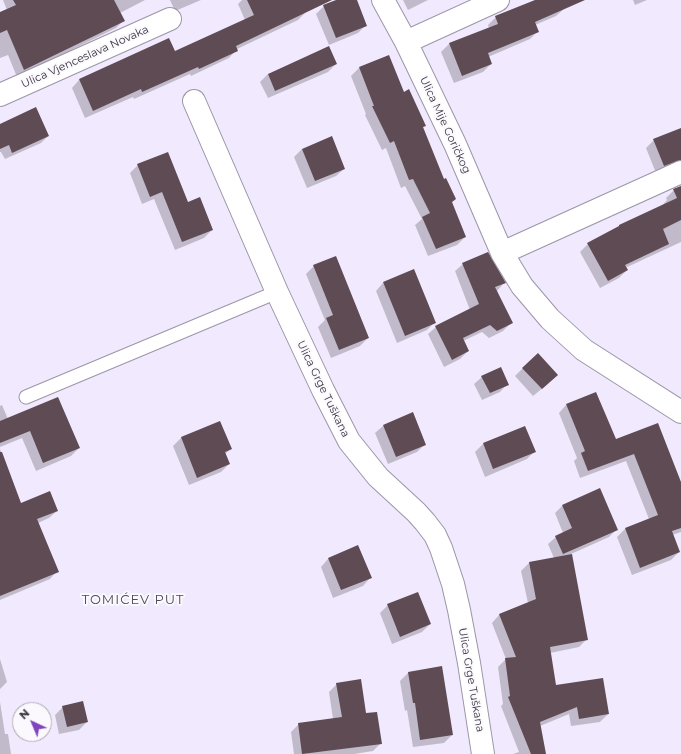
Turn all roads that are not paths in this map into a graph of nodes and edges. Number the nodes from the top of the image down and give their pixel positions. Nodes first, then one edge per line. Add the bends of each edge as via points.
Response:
1 (383, 0) edge
2 (498, 0) edge
3 (170, 19) dead end
4 (406, 42) junction
5 (0, 95) edge
6 (194, 102) dead end
7 (681, 172) edge
8 (502, 253) junction
9 (277, 292) junction
10 (26, 396) dead end
11 (681, 412) edge
12 (483, 754) edge

1 - 4 street, Ulica Mije Goričkog
2 - 4 street
3 - 5 street, Ulica Vjenceslava Novaka
4 - 8 street, Ulica Mije Goričkog via 455,144
6 - 9 street, Ulica Grge Tuškana
7 - 8 street
8 - 11 street, Ulica Mije Goričkog via 522,286 550,319 584,350
9 - 10 lane
9 - 12 street, Ulica Grge Tuškana via 349,441 378,477 425,522 441,548 459,610

